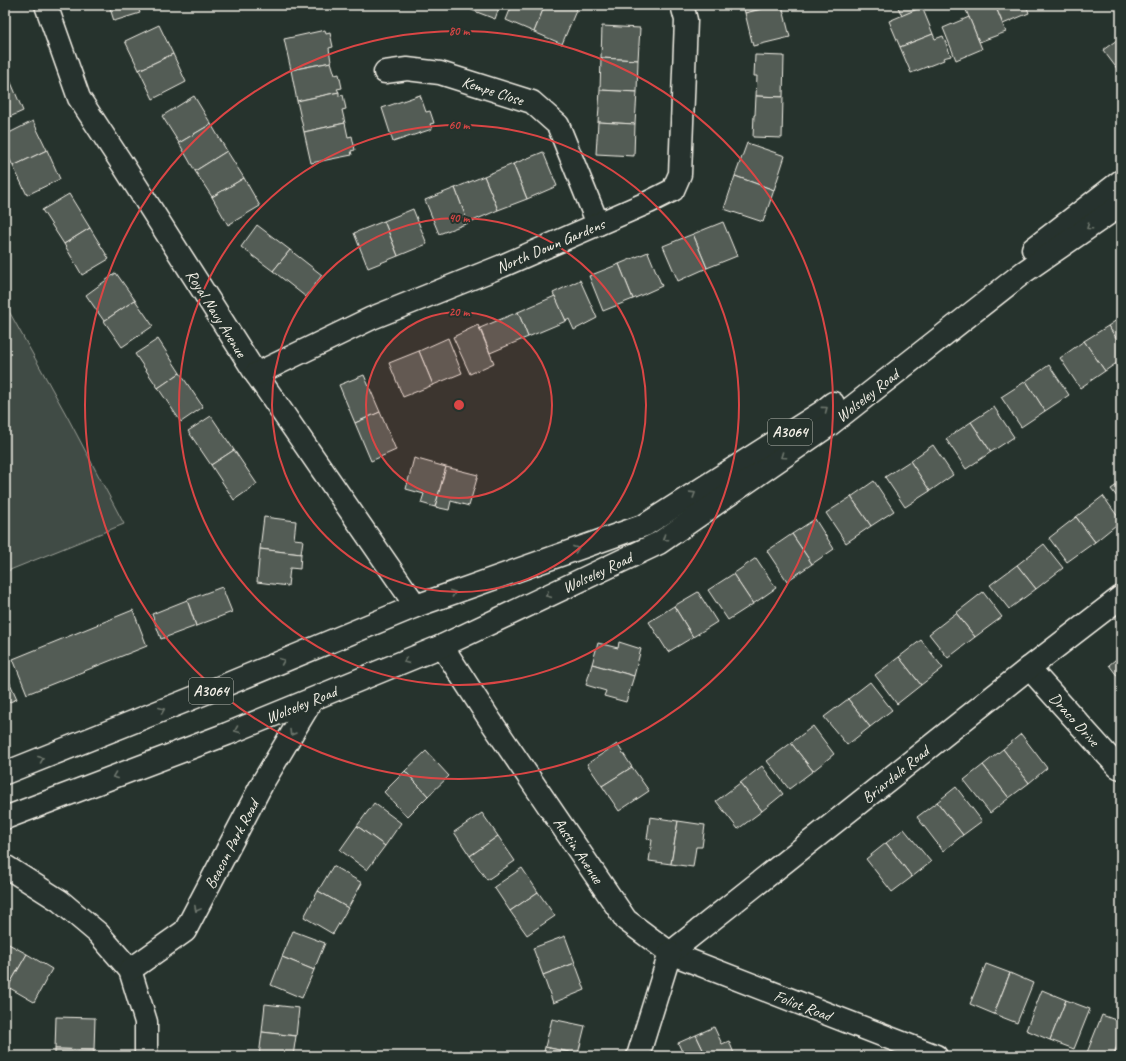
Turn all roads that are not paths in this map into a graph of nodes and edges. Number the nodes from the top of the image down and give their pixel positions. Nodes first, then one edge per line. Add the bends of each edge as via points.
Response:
1 (46, 5) edge
2 (682, 5) edge
3 (385, 72) dead end
4 (1121, 181) edge
5 (1121, 205) edge
6 (598, 224) junction
7 (256, 374) junction
8 (1121, 597) edge
9 (416, 606) junction
10 (442, 646) junction
11 (1029, 668) junction
12 (312, 700) junction
13 (1121, 768) edge
14 (5, 773) edge
15 (5, 818) edge
16 (5, 866) edge
17 (670, 953) junction
18 (130, 970) junction
19 (146, 1056) edge
20 (638, 1056) edge
21 (936, 1056) edge

1 - 7 street, Royal Navy Avenue via 79,98
2 - 6 street, North Down Gardens via 686,20 680,174 673,190
3 - 6 street, Kempe Close via 407,68 440,73 532,102 558,125
9 -> 4 street, Wolseley Road / A3064 via 645,525 822,412
5 -> 10 street, Wolseley Road / A3064 via 1024,272 828,426 659,543
6 - 7 street, North Down Gardens via 372,318
7 - 9 street, Royal Navy Avenue
8 - 11 street, Briardale Road
14 -> 9 street, Wolseley Road / A3064
10 -> 12 street, Wolseley Road / A3064
10 - 17 street, Austin Avenue via 626,920
11 - 13 street, Draco Drive
11 - 17 street, Briardale Road
12 -> 15 street, Wolseley Road / A3064
12 -> 18 street, Beacon Park Road via 263,782 185,930
16 - 18 street via 60,901 98,933
17 - 20 street
17 - 21 street, Foliot Road
18 - 19 street via 146,1022

